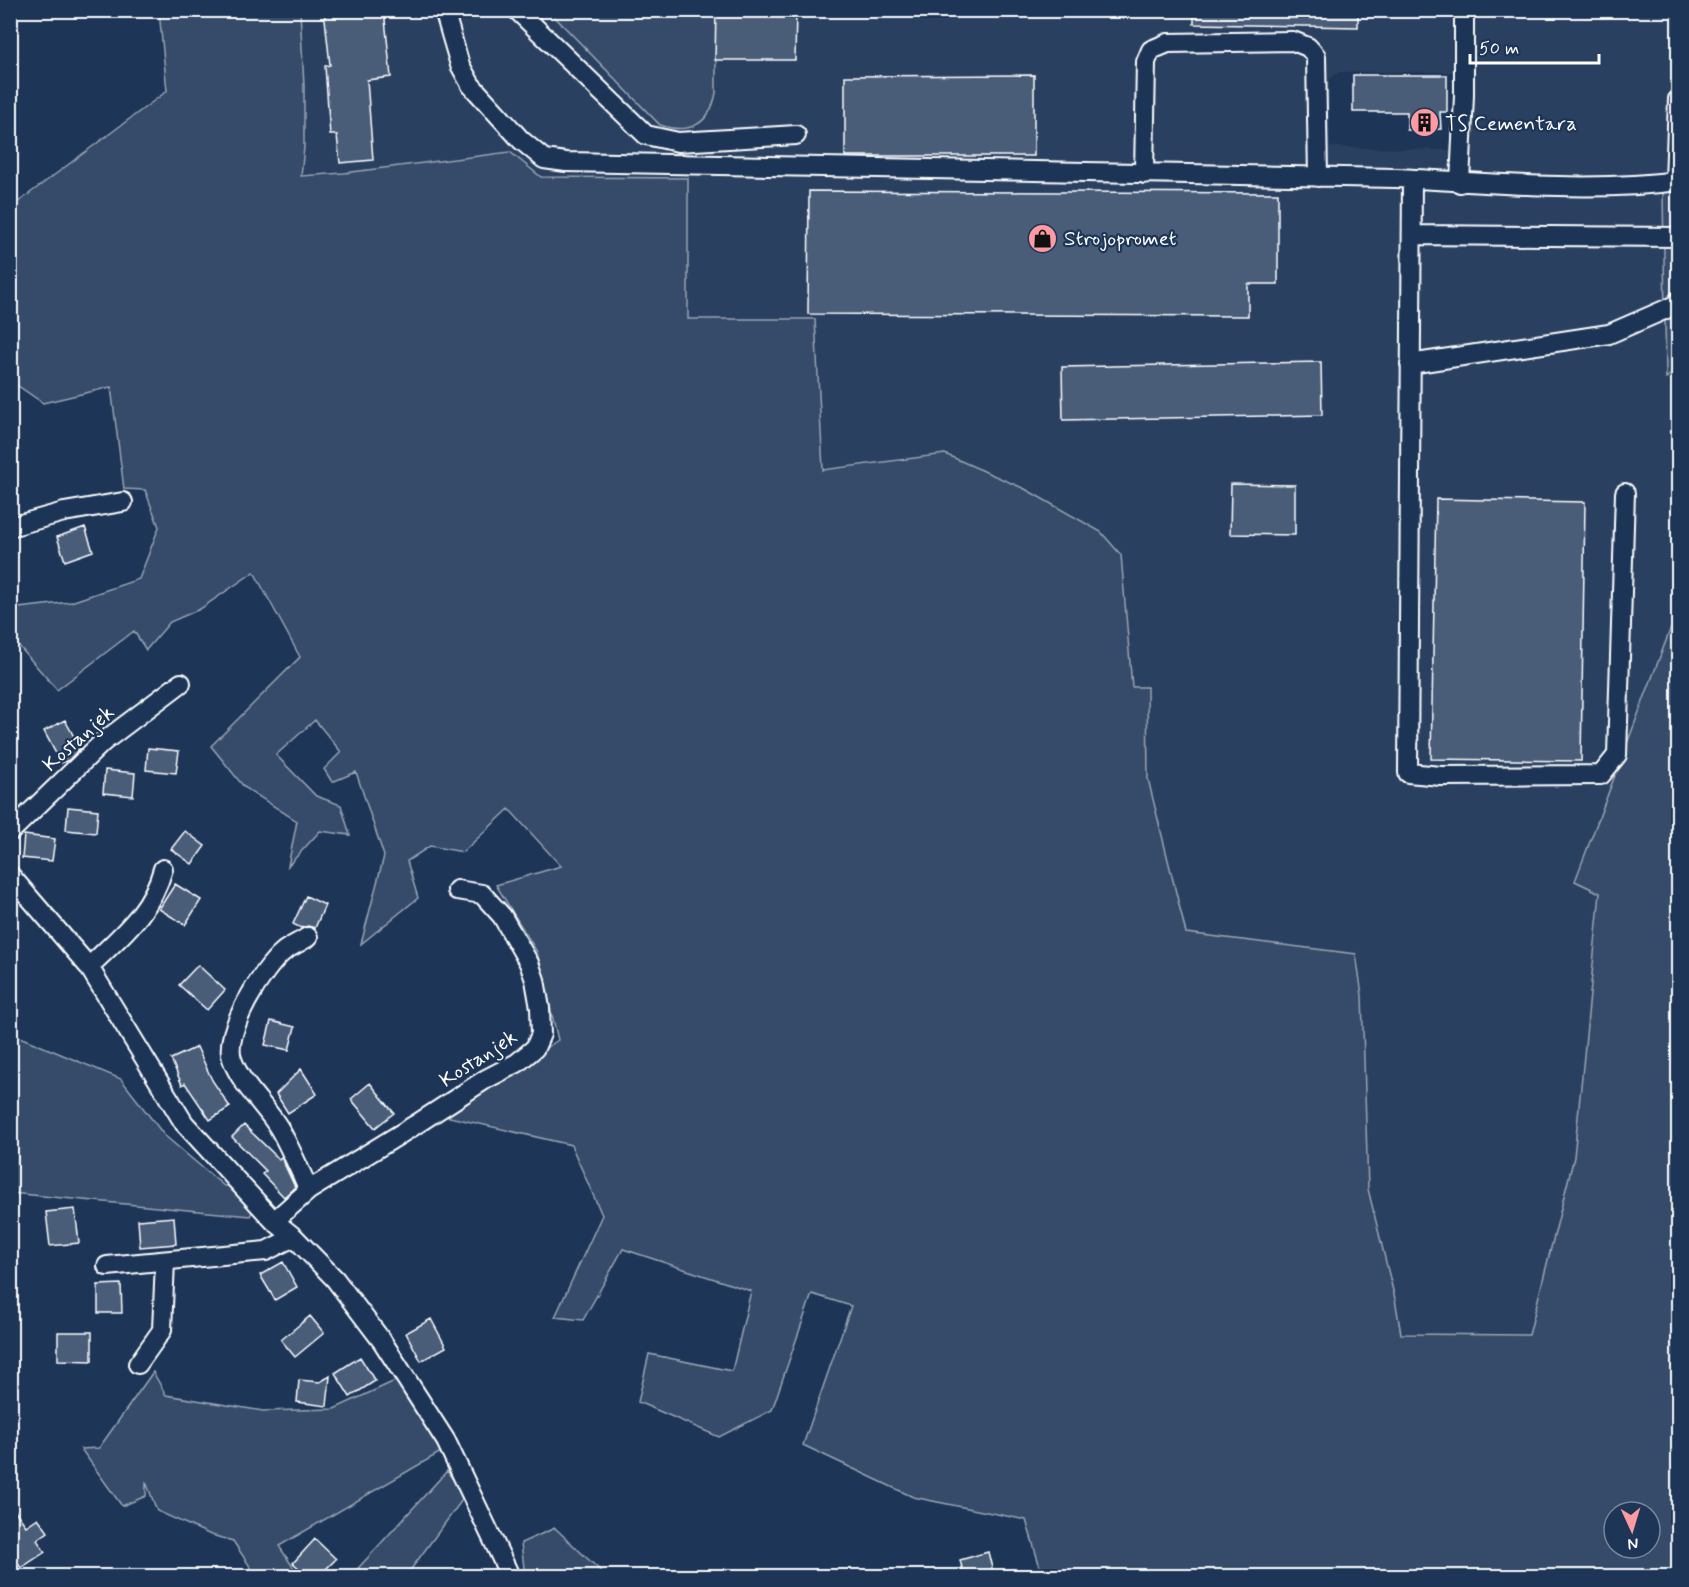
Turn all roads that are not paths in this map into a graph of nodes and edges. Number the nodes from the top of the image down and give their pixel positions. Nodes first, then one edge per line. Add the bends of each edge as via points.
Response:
1 (444, 10) edge
2 (517, 10) edge
3 (1464, 10) edge
4 (1678, 99) edge
5 (796, 135) dead end
6 (1144, 174) junction
7 (1318, 177) junction
8 (1412, 179) junction
9 (1677, 181) edge
10 (1460, 183) junction
11 (1412, 235) junction
12 (1678, 237) edge
13 (1678, 302) edge
14 (1410, 364) junction
15 (1625, 493) dead end
16 (123, 502) dead end
17 (10, 527) edge
18 (181, 682) dead end
19 (10, 831) edge
20 (163, 869) dead end
21 (10, 875) edge
22 (458, 890) dead end
23 (308, 937) dead end
24 (89, 967) junction
25 (309, 1190) junction
26 (274, 1221) junction
27 (294, 1237) junction
28 (165, 1261) junction
29 (107, 1266) dead end
30 (138, 1364) dead end
31 (510, 1576) edge

1 - 6 street via 460,65 471,85 521,140 544,159
2 - 5 street via 646,135 678,142
3 - 10 street
4 - 9 street
6 - 7 street
6 - 7 street via 1146,62 1151,50 1168,43 1293,41 1308,47 1316,56
7 - 8 street
8 - 10 street
8 - 11 street
9 - 10 street via 1624,185
11 - 12 street
11 - 14 street
13 - 14 street via 1609,334
14 - 15 street via 1408,772 1441,776 1601,775 1617,755
16 - 17 street
18 - 19 street, Kostanjek via 103,742
20 - 24 street via 158,888 142,915
21 - 24 street
22 - 25 street, Kostanjek via 482,894 502,916 529,963 540,1008 541,1034 536,1048 517,1064 486,1078
23 - 25 street via 284,952 265,972 243,1009 231,1049 232,1059 278,1127
24 - 26 street via 184,1124
25 - 26 street, Kostanjek
26 - 27 street
27 - 28 street via 266,1251
27 - 31 street via 335,1279 382,1341 440,1431
28 - 29 street
28 - 30 street via 162,1330

